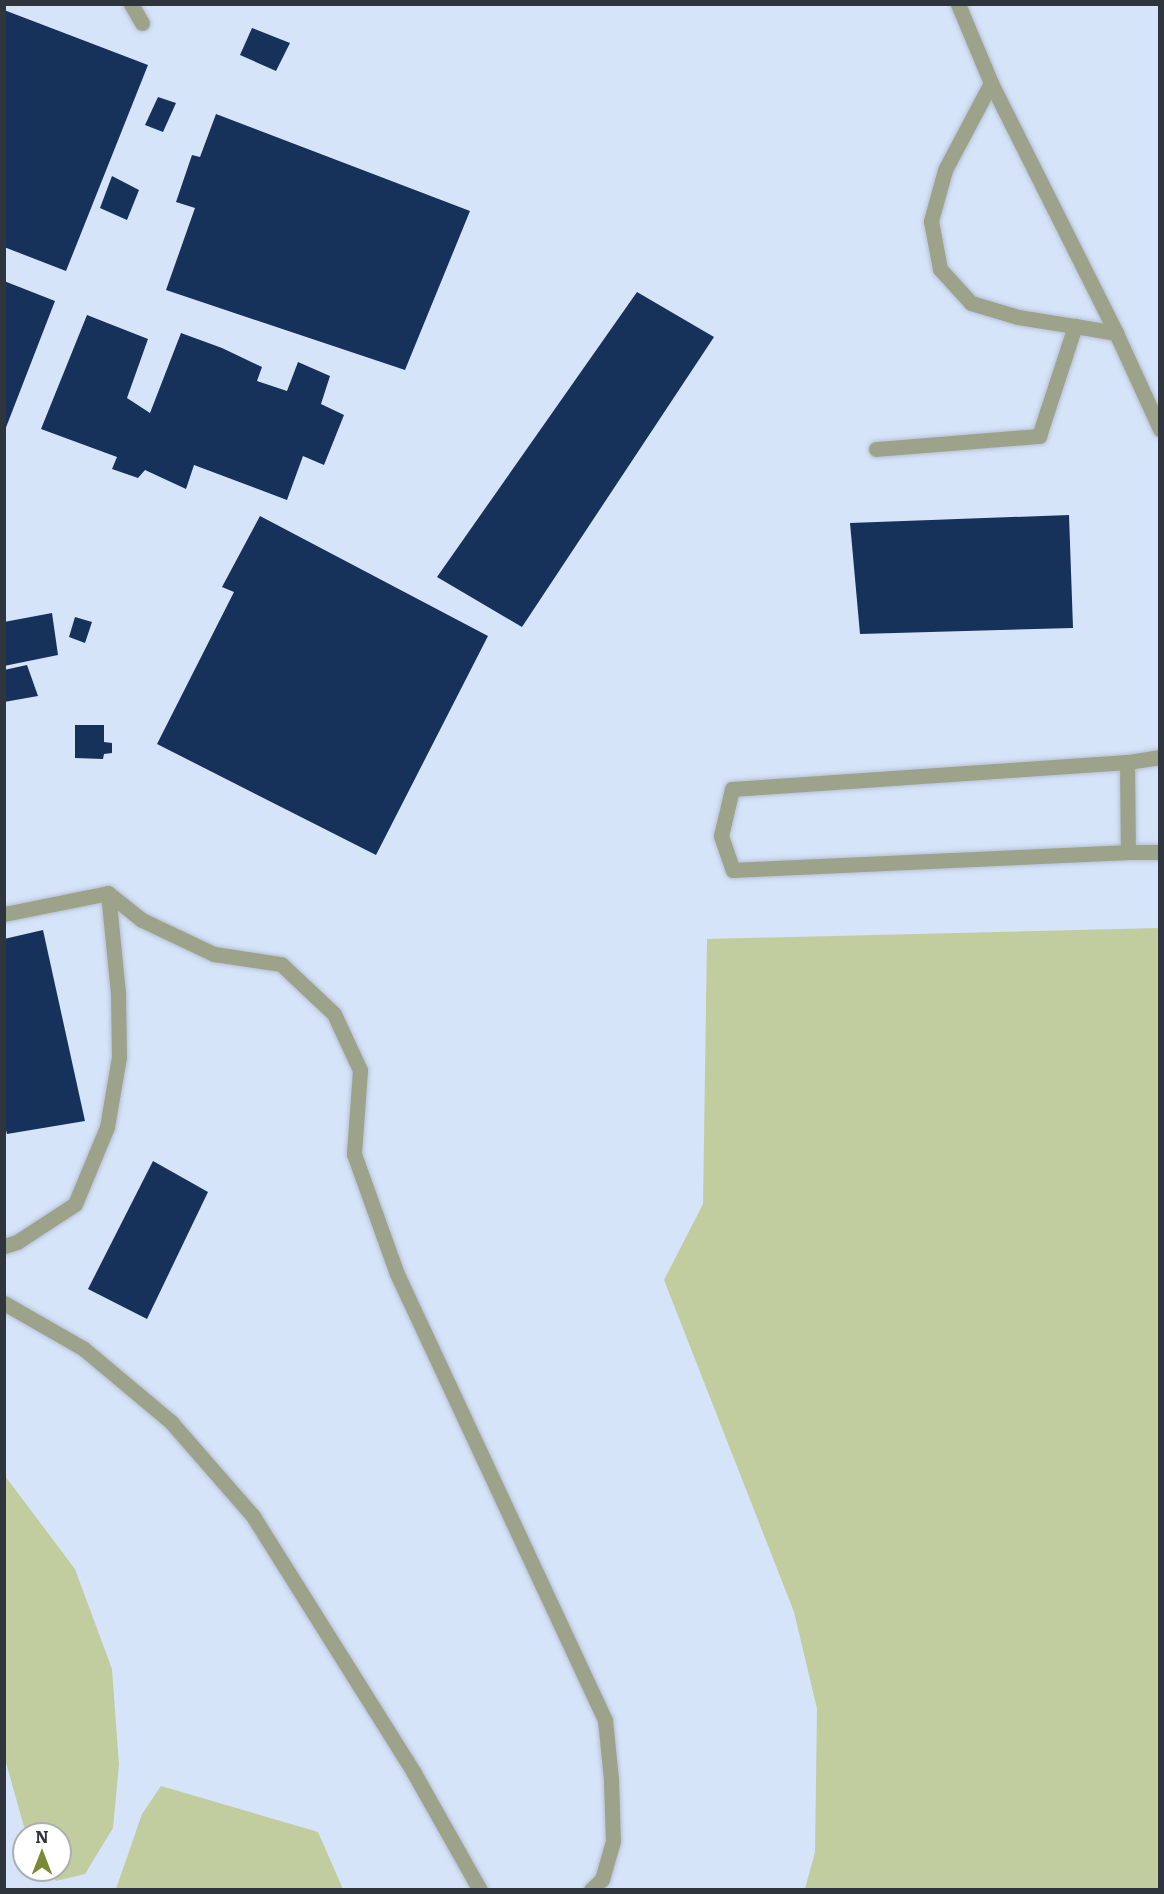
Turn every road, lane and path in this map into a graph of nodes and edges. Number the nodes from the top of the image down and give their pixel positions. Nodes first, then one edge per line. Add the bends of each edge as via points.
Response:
1 (131, 4) edge
2 (958, 4) edge
3 (142, 22) dead end
4 (991, 83) junction
5 (1075, 326) junction
6 (1116, 333) junction
7 (1160, 429) edge
8 (876, 449) dead end
9 (1160, 757) edge
10 (1127, 762) junction
11 (1128, 852) junction
12 (1160, 852) edge
13 (108, 892) junction
14 (4, 914) edge
15 (4, 1246) edge
16 (4, 1303) edge
17 (480, 1890) edge
18 (591, 1890) edge

1 - 3 street
2 - 4 street
4 - 5 street via 945,170 931,221 940,269 971,303 1018,317
4 - 6 street
5 - 6 street
5 - 8 street via 1039,436
6 - 7 street
9 - 10 street
10 - 11 street
10 - 11 street via 732,789 721,836 733,870
11 - 12 street
13 - 14 street
13 - 15 street via 118,993 119,1057 107,1127 75,1204 17,1242
13 - 18 street via 142,920 214,954 281,964 334,1014 360,1070 354,1154 397,1274 605,1720 613,1841 602,1879
16 - 17 street via 84,1349 171,1422 253,1516 414,1773

